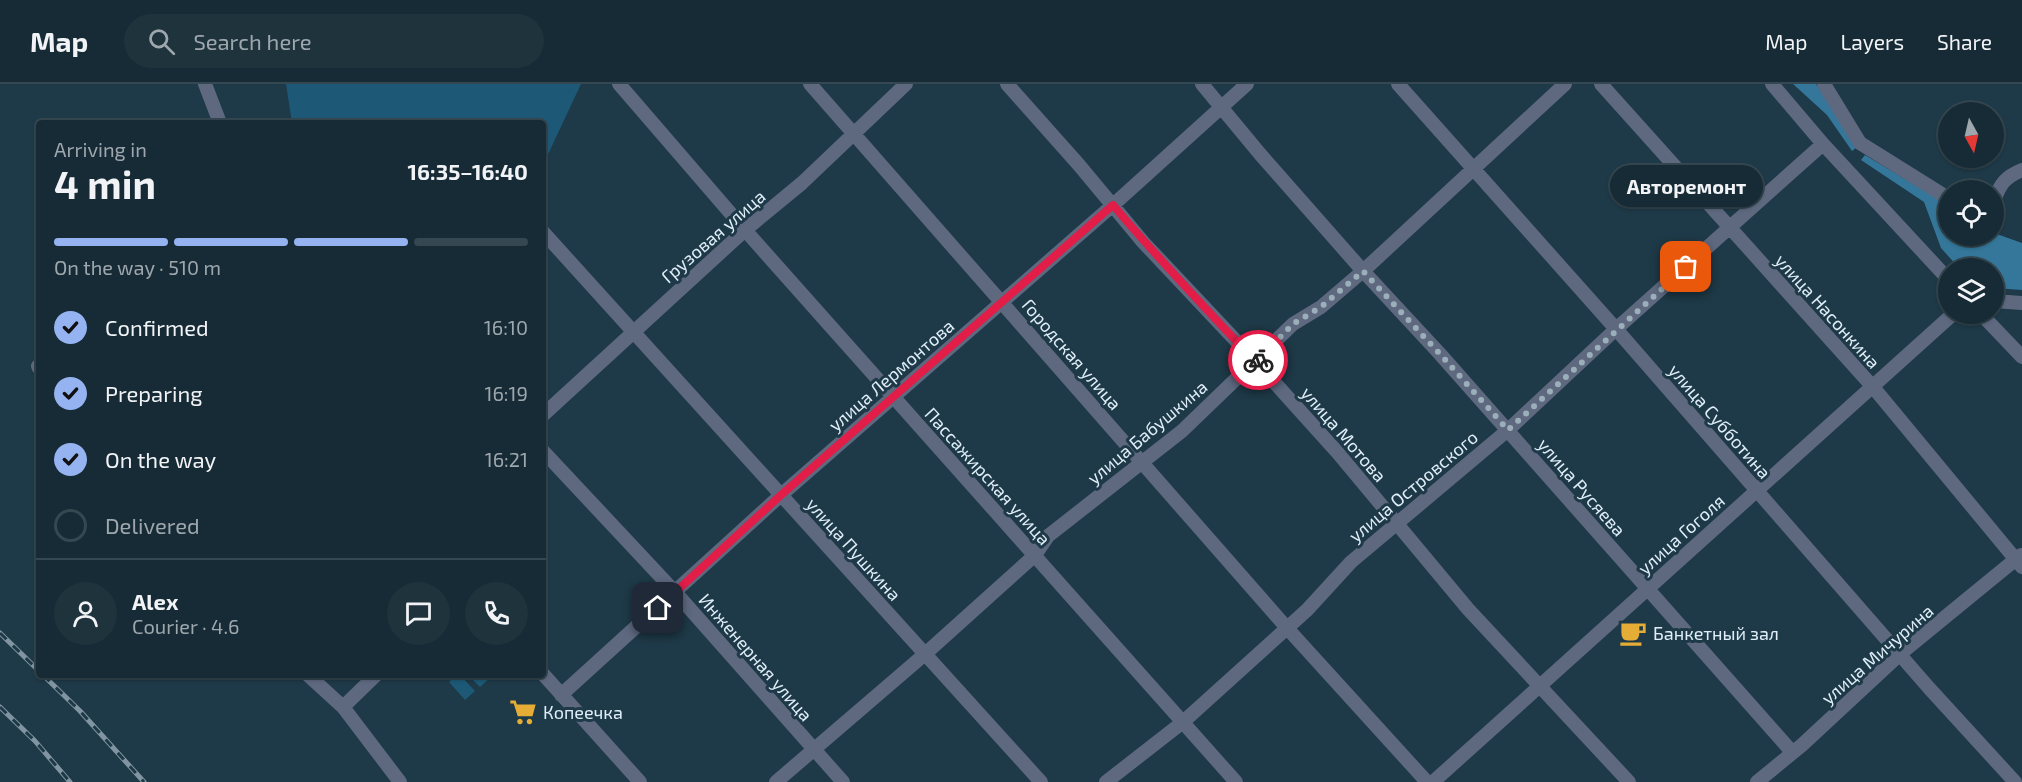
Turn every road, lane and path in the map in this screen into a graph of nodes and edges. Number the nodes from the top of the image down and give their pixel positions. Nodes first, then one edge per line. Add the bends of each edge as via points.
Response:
1 (205, 84) edge
2 (619, 84) edge
3 (810, 84) edge
4 (906, 84) edge
5 (1007, 84) edge
6 (1202, 84) edge
7 (1247, 84) edge
8 (1398, 84) edge
9 (1565, 84) edge
10 (1601, 84) edge
11 (1772, 84) edge
12 (1824, 84) edge
13 (1222, 107) junction
14 (219, 120) edge
15 (855, 133) junction
16 (1823, 144) junction
17 (1474, 168) junction
18 (2022, 170) edge
19 (2004, 181) edge
20 (1938, 192) edge
21 (1113, 205) junction
22 (1729, 228) junction
23 (745, 230) junction
24 (546, 235) edge
25 (1938, 268) edge
26 (1363, 271) junction
27 (1001, 301) junction
28 (2004, 302) edge
29 (2022, 303) edge
30 (1942, 324) edge
31 (1991, 324) edge
32 (1616, 329) junction
33 (633, 332) junction
34 (2022, 357) edge
35 (1256, 362) junction
36 (1873, 387) junction
37 (893, 398) junction
38 (546, 412) edge
39 (1508, 430) junction
40 (546, 454) edge
41 (1141, 461) junction
42 (1756, 491) junction
43 (781, 495) junction
44 (1398, 524) junction
45 (1035, 555) junction
46 (2020, 561) edge
47 (1648, 589) junction
48 (675, 592) junction
49 (1287, 628) junction
50 (924, 654) junction
51 (1899, 654) junction
52 (311, 678) edge
53 (373, 678) edge
54 (546, 678) edge
55 (1541, 686) junction
56 (561, 695) junction
57 (343, 707) junction
58 (1183, 722) junction
59 (814, 749) junction
60 (1792, 752) junction
61 (400, 782) edge
62 (640, 782) edge
63 (777, 782) edge
64 (843, 782) edge
65 (1041, 782) edge
66 (1106, 782) edge
67 (1236, 782) edge
68 (1427, 782) edge
69 (1433, 782) edge
70 (1629, 782) edge
71 (1757, 782) edge
72 (2015, 782) edge

1 - 14 street
2 - 23 street, Пассажирская улица
3 - 15 street, Городская улица
4 - 15 street, Грузовая улица
5 - 21 street, улица Мотова
6 - 13 street, улица Русяева
7 - 13 street, улица Лермонтова
8 - 17 street, улица Субботина
9 - 17 street, улица Бабушкина
10 - 22 street, улица Насонкина
11 - 16 street
12 - 20 street via 1860,143
13 - 21 street, улица Лермонтова
13 - 26 street, улица Русяева
15 - 23 street, Грузовая улица
15 - 27 street, Городская улица
16 - 22 street, улица Островского
16 - 25 street
17 - 26 street, улица Бабушкина
17 - 32 street, улица Субботина
18 - 19 street
21 - 27 street, улица Лермонтова
21 - 35 street, улица Мотова
22 - 32 street, улица Островского
22 - 36 street, улица Насонкина
23 - 33 street, Грузовая улица
23 - 37 street, Пассажирская улица
24 - 33 street, улица Пушкина
26 - 35 street, улица Бабушкина via 1321,307 1293,324
26 - 39 street, улица Русяева
27 - 37 street, улица Лермонтова
27 - 41 street, Городская улица
28 - 29 street
30 - 36 street, улица Гоголя
31 - 34 street
32 - 39 street, улица Островского
32 - 42 street, улица Субботина
33 - 38 street, Грузовая улица
33 - 43 street, улица Пушкина
35 - 41 street, улица Бабушкина via 1182,431
35 - 44 street, улица Мотова
36 - 42 street, улица Гоголя
36 - 46 street, улица Насонкина
37 - 43 street, улица Лермонтова
37 - 45 street, Пассажирская улица
39 - 44 street, улица Островского
39 - 47 street, улица Русяева
40 - 48 street, Инженерная улица
41 - 45 street, улица Бабушкина via 1048,536
41 - 49 street, Городская улица
42 - 47 street, улица Гоголя
42 - 51 street, улица Субботина
43 - 48 street, улица Лермонтова
43 - 50 street, улица Пушкина
44 - 49 street, улица Островского via 1351,562
44 - 55 street, улица Мотова via 1468,609
45 - 50 street, улица Бабушкина
45 - 58 street, Пассажирская улица
46 - 51 street, улица Мичурина
47 - 55 street, улица Гоголя
47 - 60 street, улица Русяева
48 - 56 street, улица Лермонтова
48 - 59 street, Инженерная улица
49 - 58 street, улица Островского
49 - 68 street, Городская улица
50 - 59 street, улица Бабушкина
50 - 65 street, улица Пушкина
51 - 60 street, улица Мичурина
51 - 72 street, улица Субботина
52 - 57 street
53 - 57 street
54 - 56 street
55 - 69 street, улица Гоголя
55 - 70 street, улица Мотова
56 - 62 street
57 - 61 street
58 - 66 street, улица Островского
58 - 67 street, Пассажирская улица
59 - 63 street, улица Бабушкина
59 - 64 street, Инженерная улица
60 - 71 street, улица Мичурина

